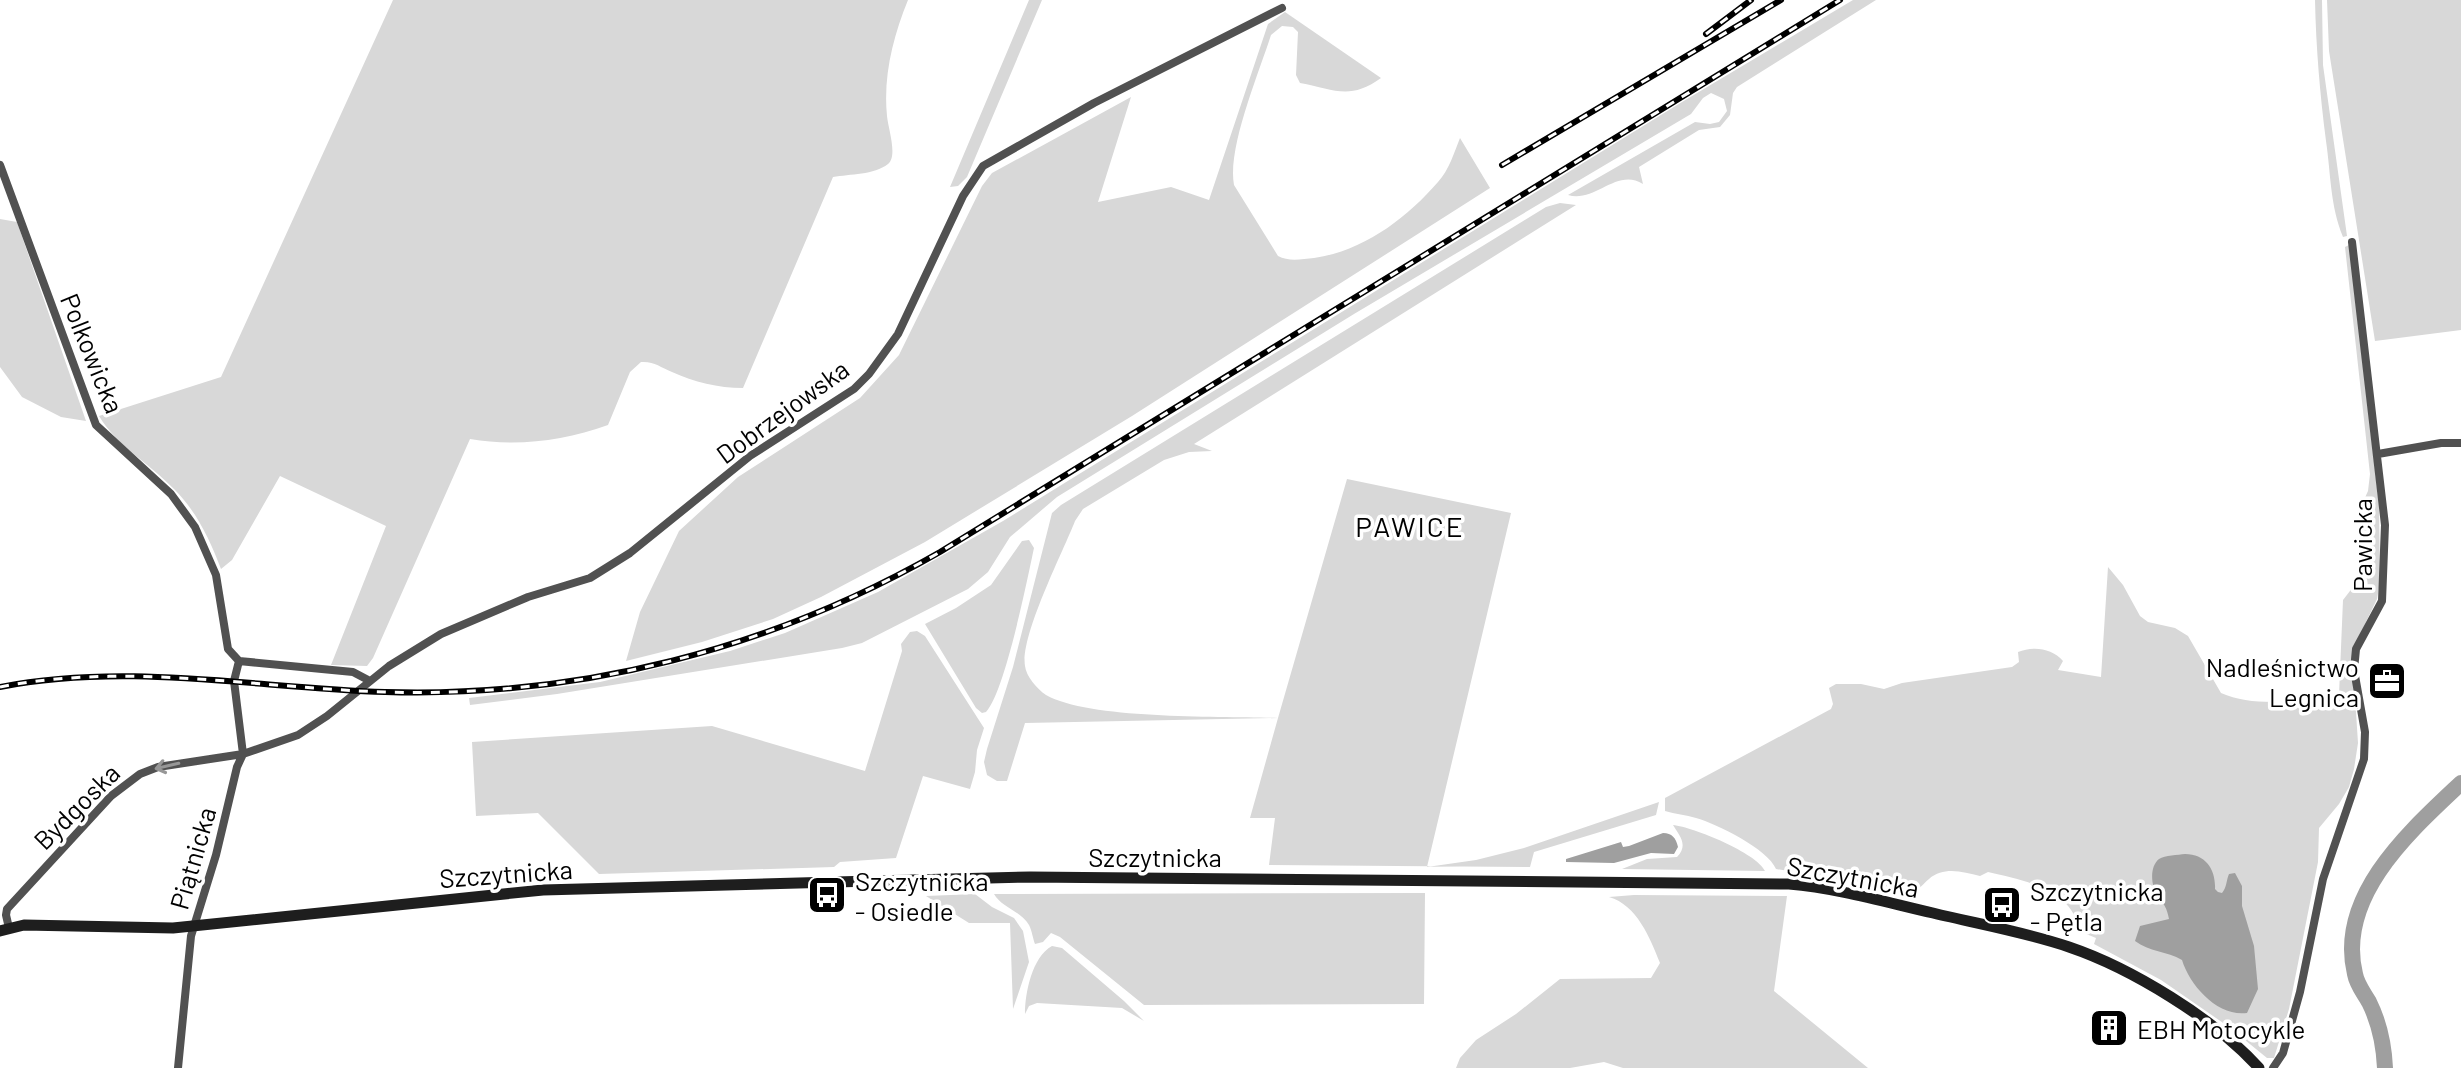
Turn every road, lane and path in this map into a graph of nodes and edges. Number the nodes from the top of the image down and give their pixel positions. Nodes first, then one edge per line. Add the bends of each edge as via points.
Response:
1 (1282, 8) dead end
2 (0, 165) edge
3 (2352, 242) dead end
4 (2461, 443) edge
5 (2378, 454) junction
6 (239, 661) junction
7 (370, 681) junction
8 (311, 728) joint
9 (243, 754) junction
10 (4, 908) edge
11 (194, 926) junction
12 (5, 930) edge
13 (178, 1068) edge
14 (2259, 1068) edge
15 (2273, 1068) edge

1 - 7 street, Dobrzejowska via 983,166 963,196 898,334 854,389 750,456 630,553 590,578 528,597 441,634
2 - 6 street, Polkowicka via 96,425 171,494 195,527 216,575 228,649
3 - 5 street, Pawicka
4 - 5 street
5 - 15 street, Pawicka via 2385,525 2382,601 2356,649 2354,670 2365,732 2364,759 2323,879 2300,992 2283,1053
6 - 7 street via 353,672
6 - 9 street, Piątnicka via 234,681
7 - 8 street, Dobrzejowska
8 - 9 street, Bydgoska
9 -> 10 street, Bydgoska via 158,767 126,783
9 - 11 street, Piątnicka
10 - 12 street, Bydgoska
11 - 12 street, Szczytnicka via 24,925
11 - 13 street, Piątnicka
11 - 14 street, Szczytnicka via 543,890 1030,877 1789,884 2067,946 2150,985

